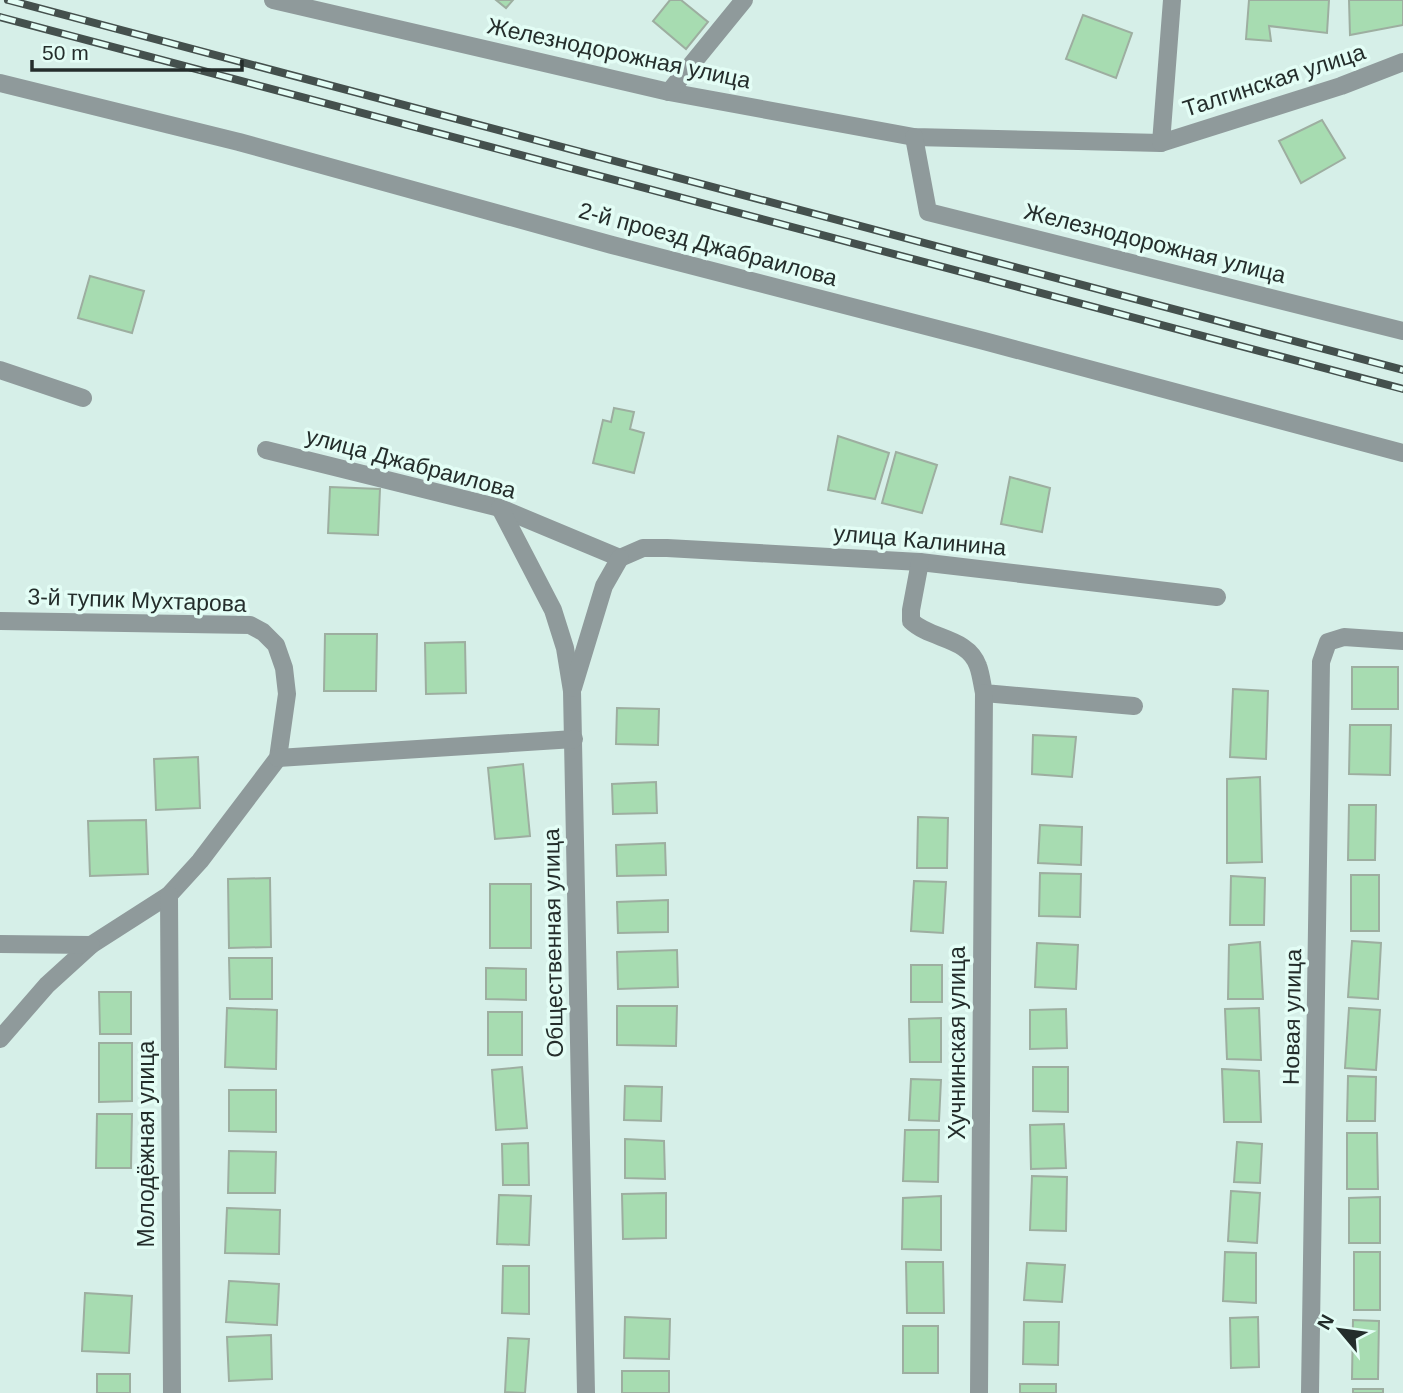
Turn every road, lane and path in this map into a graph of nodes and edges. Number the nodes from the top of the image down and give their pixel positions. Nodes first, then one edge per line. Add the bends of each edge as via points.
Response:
1 (273, 0) edge
2 (744, 0) edge
3 (1172, 0) edge
4 (1403, 62) edge
5 (0, 83) edge
6 (669, 92) junction
7 (914, 137) junction
8 (1161, 143) junction
9 (1403, 331) edge
10 (0, 370) edge
11 (83, 398) dead end
12 (266, 450) dead end
13 (1403, 453) edge
14 (500, 508) junction
15 (620, 558) junction
16 (920, 562) junction
17 (1217, 597) dead end
18 (0, 621) edge
19 (1403, 641) edge
20 (572, 691) junction
21 (984, 693) junction
22 (1134, 706) dead end
23 (573, 739) junction
24 (278, 758) junction
25 (169, 895) junction
26 (0, 944) edge
27 (91, 945) junction
28 (0, 1039) edge
29 (172, 1393) edge
30 (586, 1393) edge
31 (979, 1393) edge
32 (1310, 1393) edge

1 - 6 street, Железнодорожная улица
2 - 6 street
3 - 8 street
4 - 8 street, Талгинская улица
5 - 13 street, 2-й проезд Джабраилова via 239,142 612,246
6 - 7 street, Железнодорожная улица
7 - 8 street, Железнодорожная улица
7 - 9 street, Железнодорожная улица via 928,212
10 - 11 street
12 - 14 street, улица Джабраилова
14 - 15 street, улица Джабраилова
14 - 20 street, Общественная улица via 553,610
15 - 16 street, улица Калинина via 643,548 667,548
15 - 20 street via 604,586
16 - 17 street, улица Калинина
16 - 21 street, Хучнинская улица via 911,621 921,631 970,651
18 - 24 street, 3-й тупик Мухтарова via 250,625 276,645 284,668 287,694
19 - 32 street, Новая улица via 1344,637 1328,642 1321,662
20 - 23 street, Общественная улица
21 - 22 street
21 - 31 street, Хучнинская улица
23 - 24 street
23 - 30 street, Общественная улица
24 - 25 street
25 - 27 street
25 - 29 street, Молодёжная улица
26 - 27 street
27 - 28 street via 47,985

